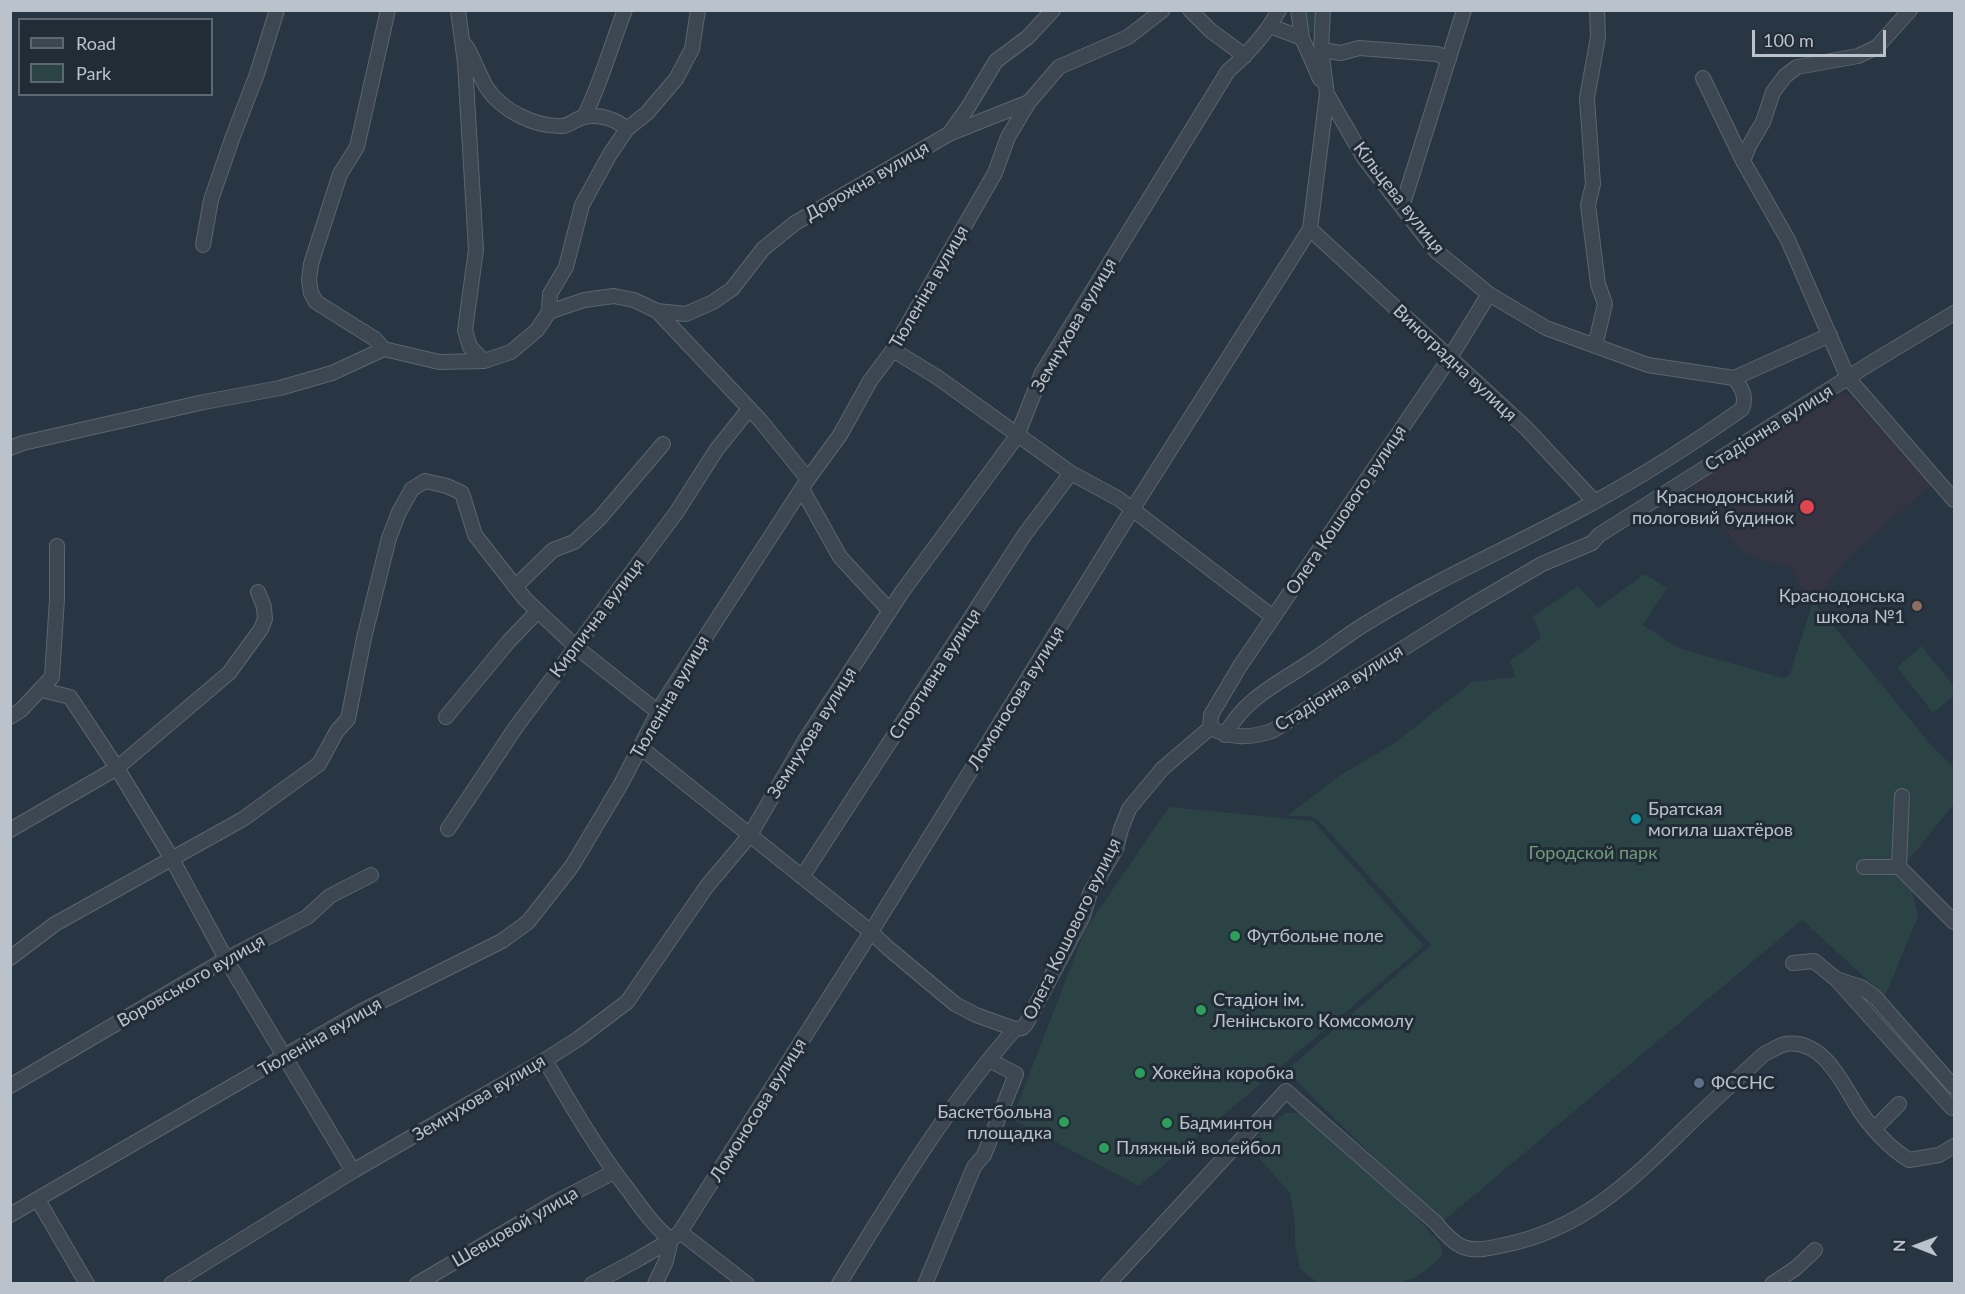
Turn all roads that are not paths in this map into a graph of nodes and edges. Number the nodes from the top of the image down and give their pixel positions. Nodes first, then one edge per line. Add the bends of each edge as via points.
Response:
1 (277, 10) edge
2 (388, 10) edge
3 (625, 10) edge
4 (698, 10) edge
5 (1053, 10) edge
6 (1163, 10) edge
7 (1190, 10) edge
8 (1279, 10) edge
9 (1298, 10) edge
10 (1323, 10) edge
11 (1464, 10) edge
12 (1597, 10) edge
13 (1910, 10) edge
14 (459, 11) edge
15 (1270, 26) junction
16 (1302, 38) junction
17 (463, 40) junction
18 (1321, 51) junction
19 (1245, 56) junction
20 (1449, 59) junction
21 (1703, 78) dead end
22 (1327, 94) junction
23 (1029, 102) junction
24 (584, 117) junction
25 (627, 129) junction
26 (949, 134) junction
27 (1743, 161) junction
28 (1402, 207) junction
29 (1310, 229) junction
30 (203, 244) dead end
31 (1489, 294) junction
32 (657, 311) junction
33 (549, 312) junction
34 (1954, 313) edge
35 (1830, 335) junction
36 (1595, 346) junction
37 (384, 349) junction
38 (893, 350) junction
39 (1449, 359) junction
40 (484, 361) junction
41 (1734, 378) junction
42 (1848, 378) junction
43 (749, 409) junction
44 (1017, 436) junction
45 (663, 444) dead end
46 (10, 448) edge
47 (1071, 473) junction
48 (805, 484) junction
49 (1954, 500) edge
50 (1595, 502) junction
51 (1132, 510) junction
52 (57, 546) dead end
53 (515, 587) junction
54 (258, 592) dead end
55 (538, 611) junction
56 (890, 611) junction
57 (1273, 617) junction
58 (576, 647) junction
59 (42, 690) junction
60 (658, 712) junction
61 (10, 717) edge
62 (446, 717) dead end
63 (1210, 728) junction
64 (1225, 735) junction
65 (640, 747) junction
66 (117, 768) junction
67 (1902, 796) dead end
68 (448, 829) dead end
69 (10, 830) edge
70 (750, 835) junction
71 (172, 858) junction
72 (1864, 867) dead end
73 (1899, 867) junction
74 (371, 876) dead end
75 (802, 877) junction
76 (1954, 922) edge
77 (871, 932) junction
78 (10, 958) edge
79 (226, 959) junction
80 (1793, 963) dead end
81 (1836, 980) junction
82 (1015, 1029) junction
83 (284, 1057) junction
84 (545, 1059) junction
85 (988, 1060) junction
86 (10, 1086) edge
87 (1954, 1087) edge
88 (1899, 1104) dead end
89 (1954, 1108) edge
90 (1875, 1128) junction
91 (1954, 1146) edge
92 (353, 1172) junction
93 (614, 1172) junction
94 (38, 1200) junction
95 (10, 1215) edge
96 (676, 1236) junction
97 (1815, 1250) dead end
98 (87, 1284) edge
99 (171, 1284) edge
100 (417, 1284) edge
101 (592, 1284) edge
102 (655, 1284) edge
103 (747, 1284) edge
104 (839, 1284) edge
105 (925, 1284) edge
106 (1108, 1284) edge
107 (1772, 1284) edge

1 - 30 street via 211,201
2 - 37 street via 357,147 340,174 309,280 316,302 375,339
3 - 24 street
4 - 25 street via 692,49 676,80
5 - 26 street, Дорожна вулиця via 1028,37 996,61
6 - 23 street, Тюленіна вулиця via 1128,37 1059,67
7 - 19 street
8 - 15 street, Земнухова вулиця
9 - 16 street
10 - 18 street, Кільцева вулиця
11 - 20 street
12 - 36 street via 1598,37 1587,98 1593,184 1588,205 1598,284 1605,299
13 - 27 street via 1876,47 1858,56 1797,67 1785,76 1773,92
14 - 17 street
15 - 16 street
15 - 19 street, Земнухова вулиця
16 - 22 street
17 - 24 street via 488,89 511,111 542,124 565,126
17 - 40 street via 476,250 465,330 470,347
18 - 20 street via 1341,53 1359,48 1437,54
18 - 22 street, Кільцева вулиця
19 - 44 street, Земнухова вулиця via 1228,71 1042,373
20 - 28 street
21 - 27 street
22 - 28 street, Кільцева вулиця via 1364,158
22 - 29 street, Ломоносова вулиця
23 - 26 street
23 - 38 street, Тюленіна вулиця via 1008,137 995,173
24 - 25 street via 617,120
25 - 33 street via 582,205 566,267 550,294
26 - 32 street, Дорожна вулиця via 795,223 763,249 732,289 713,302 686,314
27 - 35 street via 1788,240
28 - 31 street, Кільцева вулиця via 1436,251
29 - 39 street, Виноградна вулиця
29 - 51 street, Ломоносова вулиця
31 - 36 street, Кільцева вулиця via 1546,328
31 - 39 street, Олега Кошового вулиця
32 - 33 street via 614,296 584,300
32 - 43 street
33 - 40 street via 537,330 511,352
34 - 42 street, Стадіонна вулиця
35 - 41 street
35 - 42 street
36 - 41 street, Кільцева вулиця via 1648,365
37 - 40 street via 439,362
37 - 46 street via 332,373 279,388
38 - 44 street
38 - 48 street, Тюленіна вулиця
39 - 50 street, Виноградна вулиця via 1526,428
39 - 57 street, Олега Кошового вулиця
41 - 50 street, Стадіонна вулиця via 1744,395 1742,409
42 - 49 street
42 - 64 street, Стадіонна вулиця via 1592,543 1542,564 1272,731 1254,737
43 - 48 street
43 - 58 street, Кирпична вулиця
44 - 47 street
44 - 56 street, Земнухова вулиця
45 - 53 street via 600,518 574,542 554,550
47 - 51 street
47 - 75 street, Спортивна вулиця via 1025,534
48 - 56 street via 840,557
48 - 60 street, Тюленіна вулиця
50 - 64 street, Стадіонна вулиця via 1370,621 1270,686 1241,711
51 - 57 street
51 - 77 street, Ломоносова вулиця
52 - 59 street via 52,677
53 - 55 street
53 - 71 street via 475,535 462,493 425,482 412,489 389,538 348,719 319,764 243,819
54 - 66 street via 265,619 229,673
55 - 58 street
55 - 62 street
56 - 70 street, Земнухова вулиця via 804,742
57 - 63 street, Олега Кошового вулиця via 1211,715
58 - 60 street
58 - 68 street, Кирпична вулиця via 516,727
59 - 61 street
59 - 66 street via 70,697
60 - 65 street, Тюленіна вулиця
63 - 64 street
63 - 82 street, Олега Кошового вулиця via 1162,769 1129,809 1116,849 1090,893 1083,916 1026,1024
65 - 70 street
65 - 83 street, Тюленіна вулиця via 572,866 528,922 502,941 362,1011
66 - 69 street
66 - 71 street
67 - 73 street
70 - 75 street
70 - 84 street, Земнухова вулиця via 706,886 627,1002
71 - 78 street via 55,924
71 - 79 street
72 - 73 street
73 - 76 street
74 - 79 street, Воровського вулиця via 330,896 307,917
75 - 77 street
77 - 82 street via 955,1004
77 - 96 street, Ломоносова вулиця
79 - 83 street
79 - 86 street, Воровського вулиця
80 - 81 street via 1814,961
81 - 87 street via 1861,987 1875,998
81 - 89 street
82 - 85 street, Олега Кошового вулиця
83 - 92 street
83 - 94 street, Тюленіна вулиця
84 - 92 street, Земнухова вулиця
84 - 93 street
85 - 104 street, Олега Кошового вулиця via 907,1174
85 - 105 street via 1016,1074
88 - 90 street
90 - 91 street via 1893,1150 1909,1160 1939,1155
90 - 106 street via 1823,1056 1797,1044 1783,1045 1764,1054 1605,1201 1558,1228 1521,1242 1480,1250 1449,1238 1286,1091
92 - 99 street, Земнухова вулиця
93 - 96 street via 657,1227
93 - 100 street, Шевцовой улица
94 - 95 street, Тюленіна вулиця
94 - 98 street
96 - 101 street
96 - 102 street, Ломоносова вулиця
96 - 103 street
97 - 107 street

